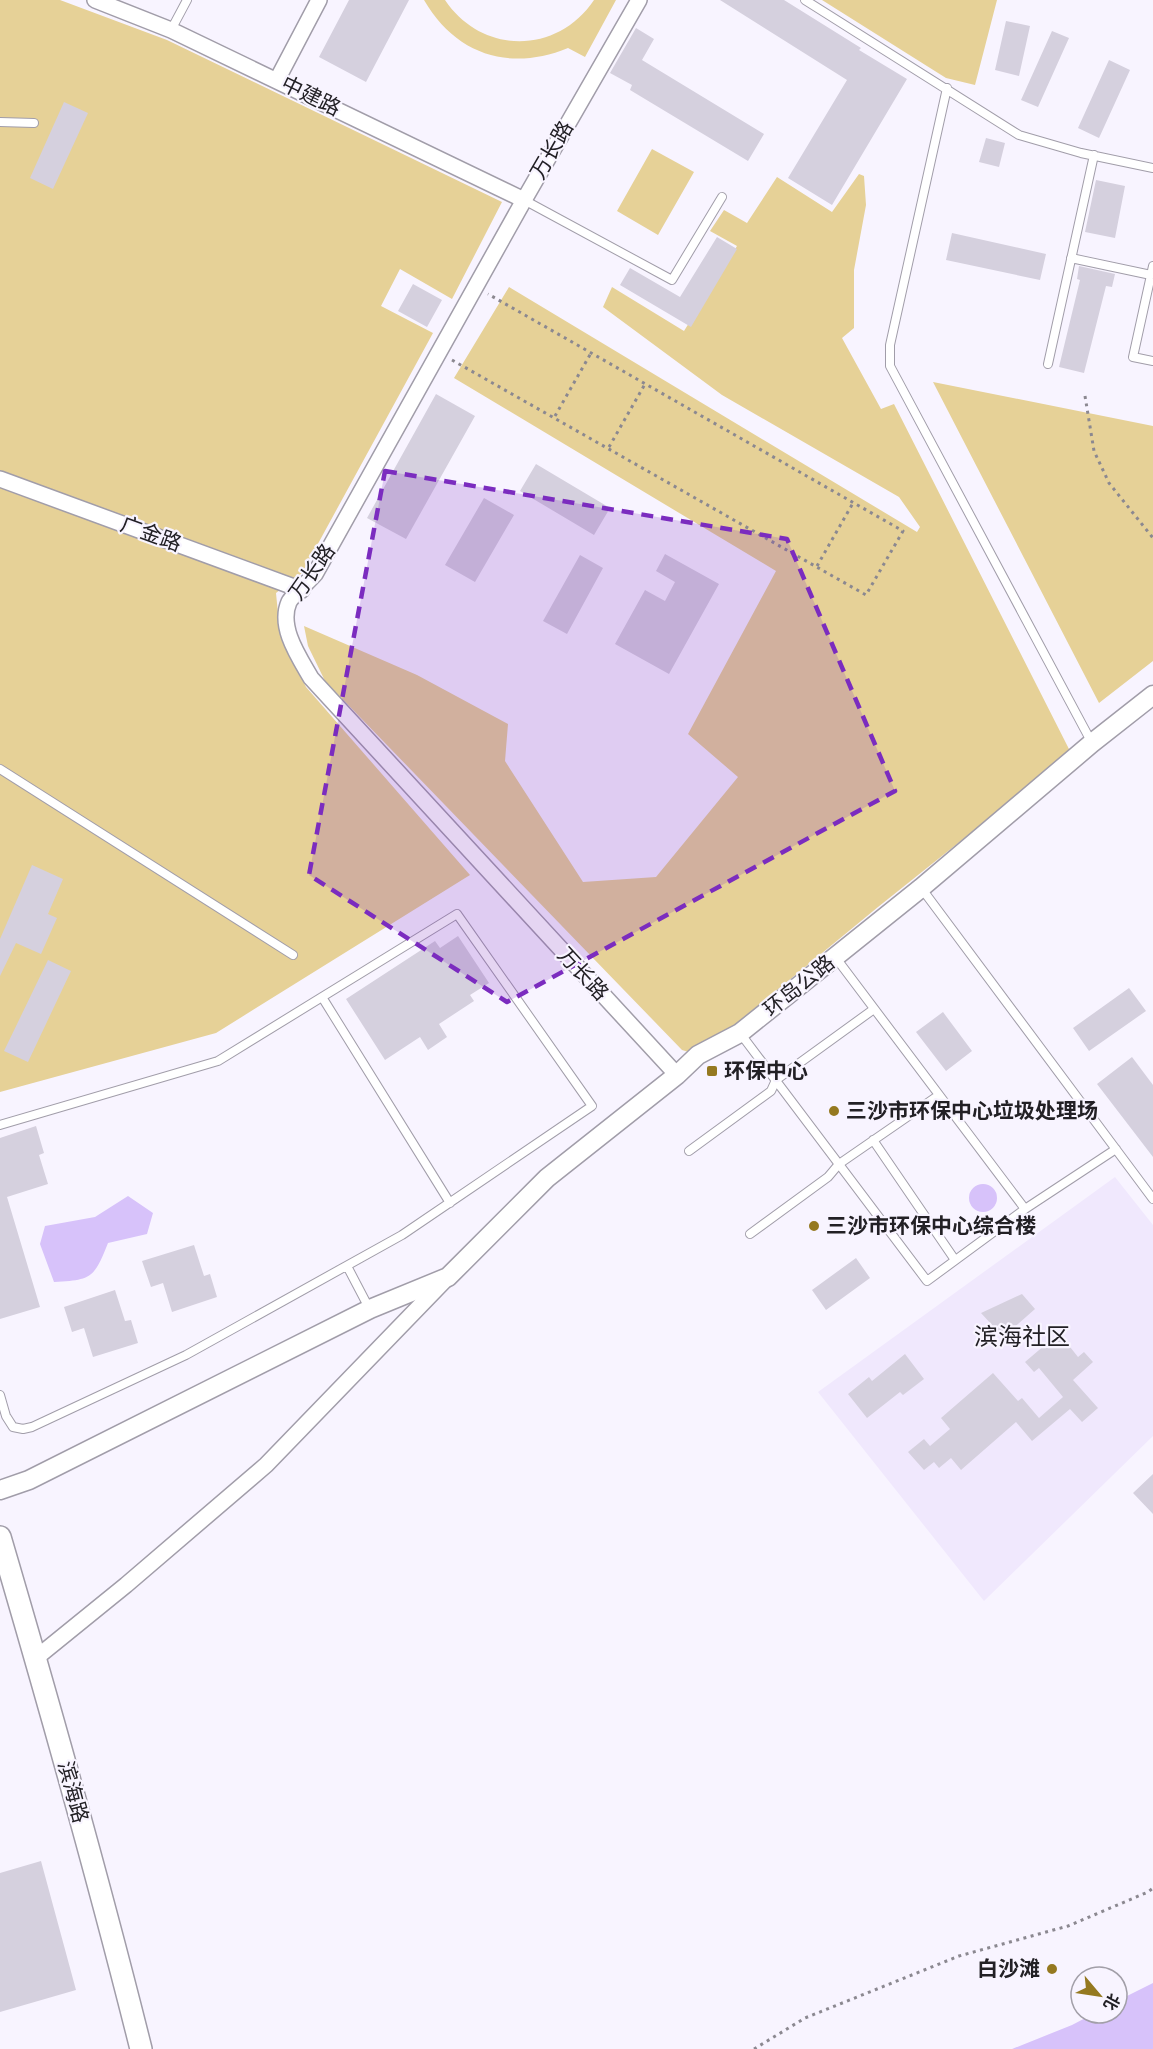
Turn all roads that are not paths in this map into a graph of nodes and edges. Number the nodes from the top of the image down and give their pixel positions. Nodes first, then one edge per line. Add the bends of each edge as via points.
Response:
1 (95, 0) edge
2 (187, 0) edge
3 (319, 0) edge
4 (639, 0) edge
5 (805, 0) edge
6 (171, 30) junction
7 (277, 80) junction
8 (947, 88) junction
9 (0, 122) edge
10 (34, 123) dead end
11 (1094, 155) junction
12 (1153, 168) edge
13 (722, 197) dead end
14 (524, 200) junction
15 (1071, 258) junction
16 (1153, 266) edge
17 (1151, 275) junction
18 (1153, 362) edge
19 (1048, 364) dead end
20 (0, 478) edge
21 (302, 590) junction
22 (1153, 695) edge
23 (1092, 743) junction
24 (0, 769) edge
25 (921, 888) junction
26 (293, 955) dead end
27 (835, 957) junction
28 (322, 997) junction
29 (874, 1009) junction
30 (740, 1033) junction
31 (677, 1075) junction
32 (776, 1080) junction
33 (939, 1095) junction
34 (0, 1125) edge
35 (873, 1140) junction
36 (1116, 1149) junction
37 (689, 1151) dead end
38 (839, 1164) junction
39 (1153, 1199) edge
40 (450, 1203) junction
41 (1024, 1209) junction
42 (750, 1234) dead end
43 (955, 1260) junction
44 (346, 1266) junction
45 (448, 1277) junction
46 (370, 1309) junction
47 (0, 1395) edge
48 (0, 1491) edge
49 (0, 1537) edge
50 (36, 1658) junction
51 (141, 2049) edge

1 - 6 street, 中建路
2 - 6 lane
3 - 7 street
4 - 14 street, 万长路
5 - 8 lane
6 - 7 street, 中建路
7 - 14 street, 中建路
8 - 11 lane via 1019,135
8 - 23 lane via 890,345 890,366
9 - 10 lane
11 - 12 lane
11 - 15 lane
13 - 14 lane via 672,280
14 - 21 street, 万长路 via 315,574
15 - 17 lane
15 - 19 lane
16 - 17 lane
17 - 18 lane via 1133,357
20 - 21 street, 广金路
21 - 31 street, 万长路 via 290,600 285,616 291,642 311,678
22 - 23 street, 环岛公路
23 - 25 street, 环岛公路
24 - 26 lane
25 - 27 street, 环岛公路
25 - 36 lane
27 - 29 lane
27 - 30 street, 环岛公路
28 - 34 lane via 218,1061
28 - 40 lane
28 - 40 lane via 457,914 592,1106
29 - 32 lane
29 - 33 lane
30 - 31 street, 环岛公路 via 698,1055
30 - 32 lane
31 - 45 street, 环岛公路 via 547,1178
32 - 37 lane via 771,1091
32 - 38 lane
33 - 35 lane
33 - 41 lane
35 - 38 lane
35 - 43 lane
36 - 39 lane
36 - 41 lane
38 - 42 lane via 828,1177
38 - 43 lane via 927,1281
40 - 44 lane
41 - 43 lane
44 - 46 lane
44 - 47 lane via 186,1355 32,1427 13,1426
45 - 46 street
45 - 50 street via 266,1465
46 - 48 street via 30,1480
49 - 50 main road, 滨海路
50 - 51 main road, 滨海路

